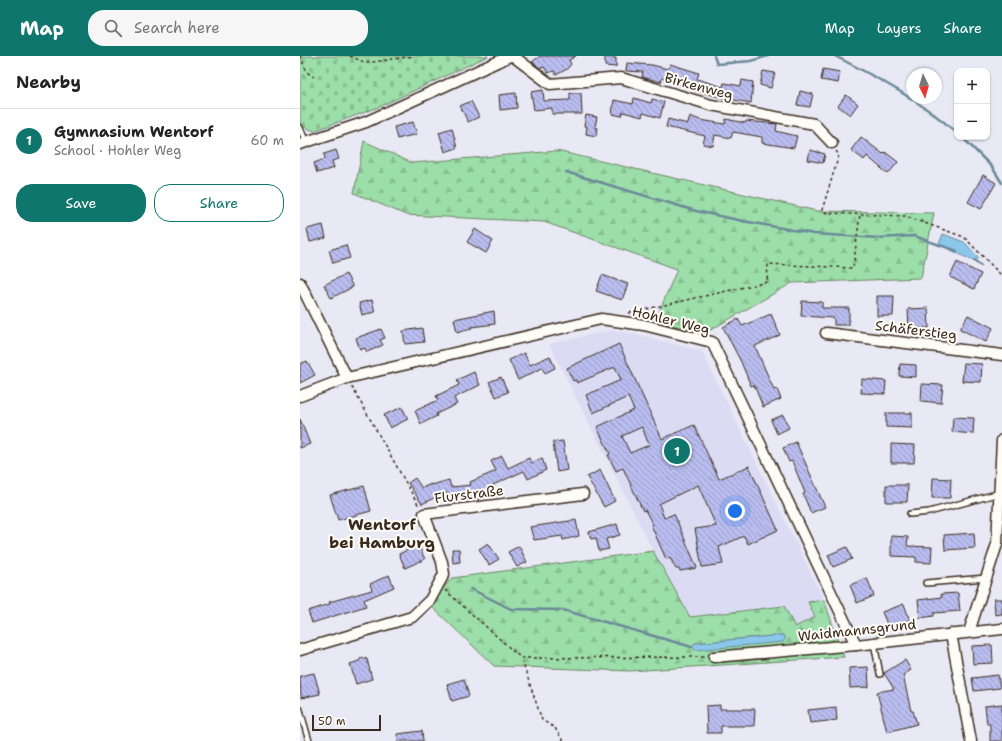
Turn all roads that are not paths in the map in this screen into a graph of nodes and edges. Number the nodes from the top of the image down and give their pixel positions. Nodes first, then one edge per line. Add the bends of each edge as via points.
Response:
1 (512, 56) edge
2 (300, 128) edge
3 (303, 143) edge
4 (832, 143) road end
5 (300, 283) edge
6 (826, 333) dead end
7 (1002, 355) edge
8 (346, 378) junction
9 (300, 396) edge
10 (1002, 440) edge
11 (1000, 493) junction
12 (583, 494) dead end
13 (910, 514) dead end
14 (986, 578) junction
15 (926, 583) dead end
16 (1002, 629) edge
17 (970, 632) junction
18 (951, 634) junction
19 (874, 643) junction
20 (856, 645) junction
21 (300, 650) edge
22 (714, 657) road end
23 (880, 674) dead end
24 (300, 710) edge
25 (309, 741) edge
26 (971, 741) edge

1 - 3 street via 366,122
1 - 4 street, Birkenweg via 550,84 621,78 711,105 814,124
2 - 3 lane
5 - 8 street
6 - 7 street, Schäferstieg
8 - 9 street, Hohler Weg
8 - 20 street, Hohler Weg via 601,319 644,325 712,342
10 - 11 street
11 - 13 lane via 928,512
11 - 14 street via 997,544
12 - 21 street, Flurstraße via 424,514 444,574 430,600 412,617
14 - 15 lane
14 - 17 street
16 - 17 street, Waidmannsgrund
17 - 18 street, Waidmannsgrund
18 - 19 street, Waidmannsgrund
18 - 26 street
19 - 20 street, Waidmannsgrund
19 - 23 lane
20 - 22 street, Waidmannsgrund
24 - 25 lane

